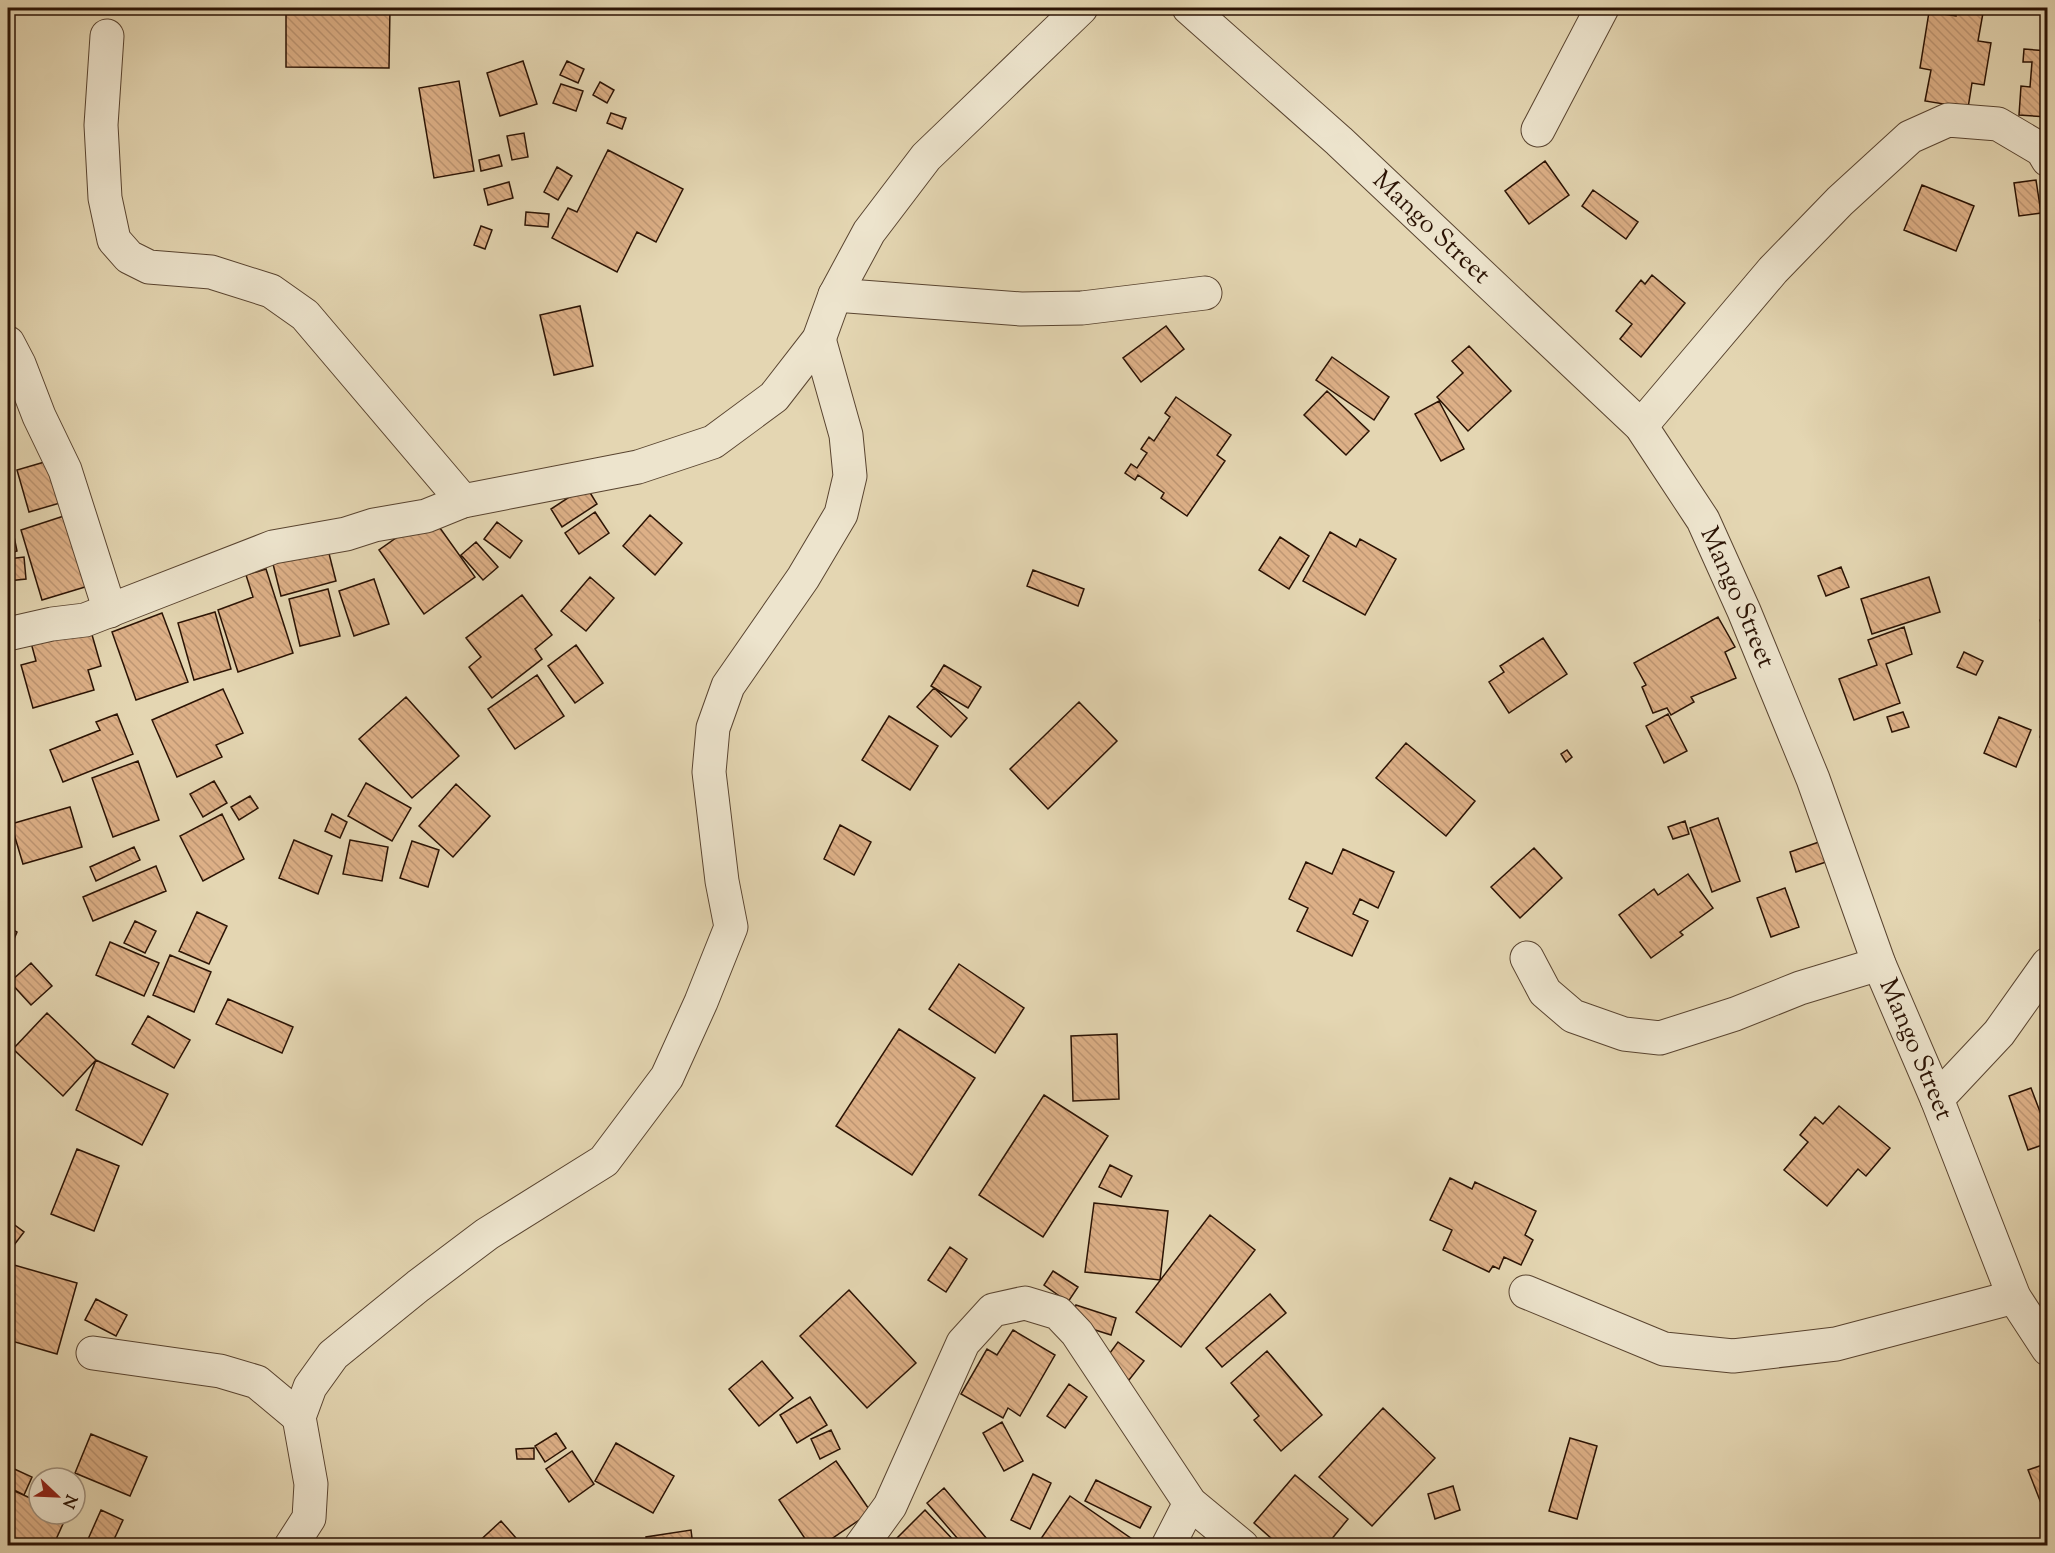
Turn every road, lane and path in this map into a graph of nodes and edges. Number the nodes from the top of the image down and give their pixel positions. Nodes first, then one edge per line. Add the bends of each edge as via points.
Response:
1 (1081, 8) edge
2 (1189, 8) edge
3 (1602, 8) edge
4 (107, 36) dead end
5 (1538, 130) dead end
6 (2046, 152) edge
7 (1205, 292) dead end
8 (835, 295) junction
9 (819, 339) junction
10 (8, 343) edge
11 (1641, 426) junction
12 (463, 501) junction
13 (110, 611) junction
14 (8, 634) edge
15 (1527, 958) dead end
16 (1879, 964) junction
17 (2048, 964) edge
18 (1937, 1100) junction
19 (1526, 1292) dead end
20 (2014, 1297) junction
21 (2048, 1349) edge
22 (93, 1353) dead end
23 (299, 1417) junction
24 (1190, 1503) junction
25 (291, 1545) edge
26 (861, 1545) edge
27 (1168, 1545) edge
28 (1242, 1545) edge

1 - 8 street via 926,157 869,232
2 - 11 street, Mango Street via 1339,141
3 - 5 street
4 - 12 street via 101,125 105,198 114,240 129,257 149,267 211,272 271,291 304,315
6 - 11 street via 1998,124 1948,120 1910,137 1773,270
7 - 8 street via 1082,308 1021,309
8 - 9 street
9 - 12 street via 774,397 713,442 638,467
9 - 23 street via 846,435 850,476 841,514 803,578 728,686 713,728 709,772 731,927 667,1077 604,1161 487,1234 333,1355 310,1387
10 - 13 street via 65,470
11 - 16 street, Mango Street via 1703,520 1740,601 1813,779
12 - 13 street via 426,516 273,547
13 - 14 street via 85,620
15 - 16 street via 1545,992 1573,1016 1624,1034 1660,1038
16 - 18 street, Mango Street
17 - 18 street via 1999,1034
18 - 20 street, Mango Street
19 - 20 street via 1664,1349 1733,1356 1836,1344
20 - 21 street, Mango Street
22 - 23 street via 220,1371 257,1382
23 - 25 street via 311,1484 309,1518
24 - 26 street via 1077,1332 1058,1313 1025,1303 993,1310 963,1343 890,1506
24 - 27 street
24 - 28 street

